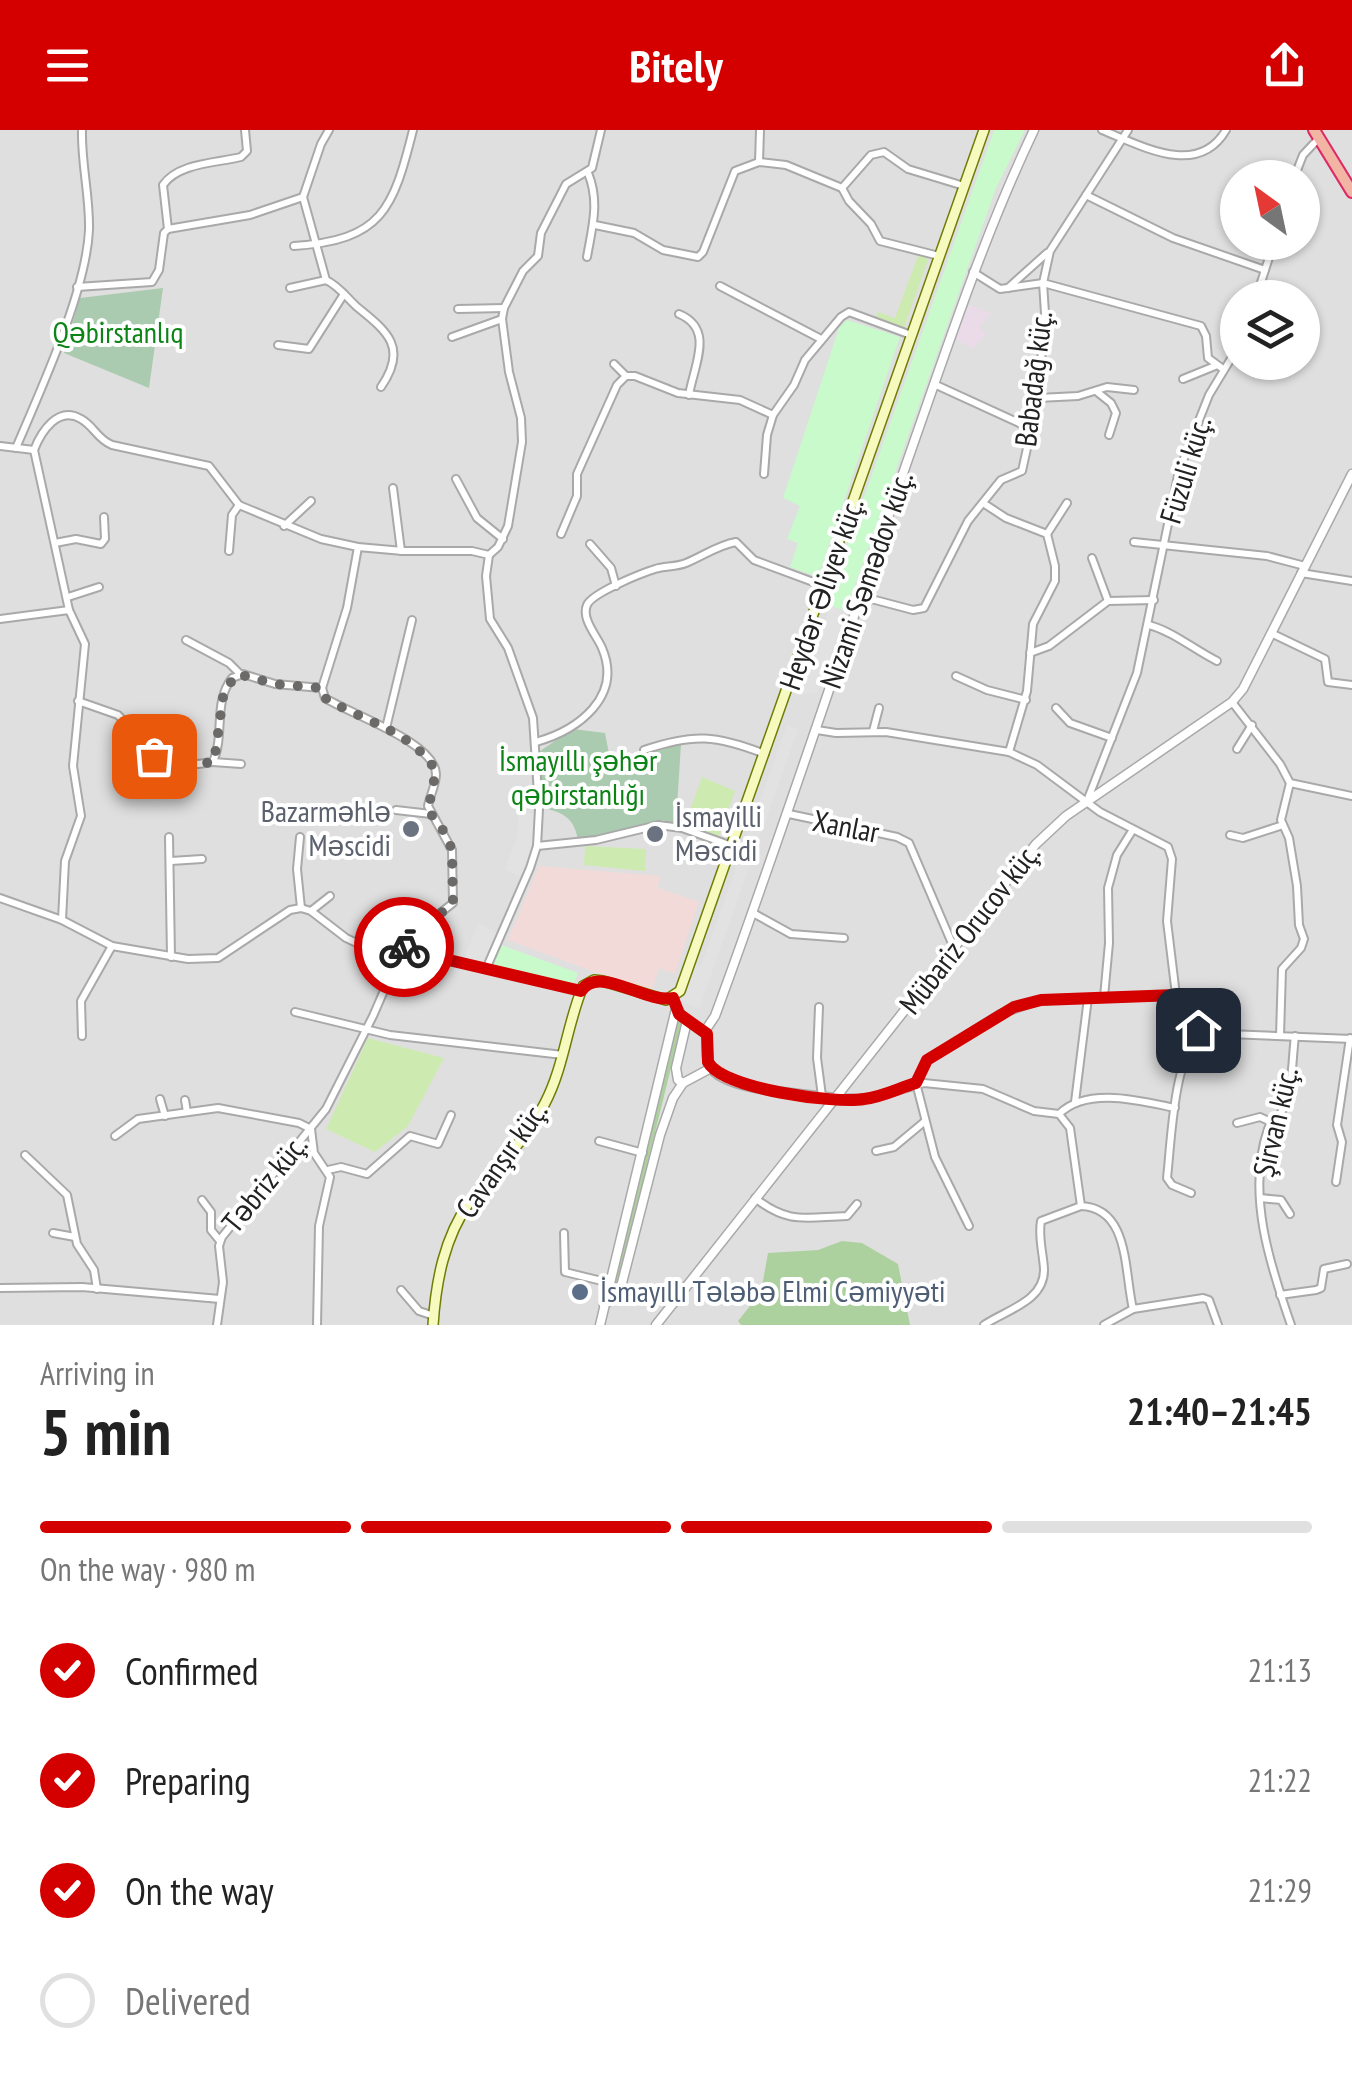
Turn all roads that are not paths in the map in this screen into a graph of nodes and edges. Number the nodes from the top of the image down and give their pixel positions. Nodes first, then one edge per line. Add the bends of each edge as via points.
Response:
1 (82, 130) edge
2 (245, 130) edge
3 (329, 130) edge
4 (413, 130) edge
5 (601, 130) edge
6 (760, 130) edge
7 (984, 130) edge
8 (1034, 130) edge
9 (1102, 130) edge
10 (1128, 130) edge
11 (1226, 130) edge
12 (1316, 134) edge
13 (1124, 139) junction
14 (1301, 160) edge
15 (758, 162) junction
16 (588, 173) junction
17 (1350, 185) edge
18 (964, 186) junction
19 (842, 188) junction
20 (1086, 195) junction
21 (303, 198) junction
22 (595, 226) junction
23 (168, 229) junction
24 (316, 244) junction
25 (294, 246) dead end
26 (1050, 251) junction
27 (938, 256) junction
28 (587, 257) dead end
29 (1268, 260) edge
30 (1265, 270) junction
31 (973, 272) junction
32 (326, 280) junction
33 (1262, 280) edge
34 (1043, 284) junction
35 (720, 286) dead end
36 (77, 287) junction
37 (290, 288) dead end
38 (1007, 289) junction
39 (344, 294) junction
40 (504, 308) junction
41 (458, 309) dead end
42 (679, 314) dead end
43 (502, 319) junction
44 (912, 335) junction
45 (452, 337) dead end
46 (821, 338) junction
47 (278, 345) dead end
48 (614, 364) dead end
49 (1219, 367) junction
50 (626, 376) junction
51 (1183, 379) dead end
52 (934, 384) junction
53 (381, 388) dead end
54 (1096, 390) junction
55 (1134, 390) dead end
56 (689, 395) junction
57 (1038, 398) junction
58 (773, 416) junction
59 (1032, 428) junction
60 (1110, 435) dead end
61 (0, 446) edge
62 (16, 448) junction
63 (34, 450) junction
64 (764, 474) dead end
65 (1352, 474) edge
66 (456, 479) dead end
67 (393, 488) dead end
68 (311, 501) dead end
69 (982, 502) junction
70 (1067, 503) dead end
71 (239, 505) junction
72 (104, 517) dead end
73 (284, 526) junction
74 (562, 534) dead end
75 (1047, 534) junction
76 (503, 539) junction
77 (55, 542) junction
78 (1134, 542) dead end
79 (590, 544) dead end
80 (1164, 546) junction
81 (358, 547) junction
82 (228, 551) dead end
83 (401, 551) junction
84 (488, 555) junction
85 (1092, 558) dead end
86 (1303, 570) junction
87 (1352, 581) edge
88 (616, 586) junction
89 (824, 586) junction
90 (98, 587) dead end
91 (860, 596) junction
92 (68, 597) junction
93 (1154, 600) junction
94 (1108, 602) junction
95 (70, 610) junction
96 (0, 619) edge
97 (412, 620) dead end
98 (1149, 625) junction
99 (1273, 634) junction
100 (186, 640) dead end
101 (1030, 653) junction
102 (1216, 662) dead end
103 (238, 674) junction
104 (956, 676) dead end
105 (1352, 685) edge
106 (322, 688) junction
107 (1026, 700) junction
108 (78, 701) junction
109 (1232, 702) junction
110 (879, 708) dead end
111 (1056, 708) dead end
112 (1252, 724) junction
113 (386, 728) junction
114 (817, 730) junction
115 (873, 731) junction
116 (1112, 738) junction
117 (536, 742) junction
118 (1237, 749) dead end
119 (644, 750) dead end
120 (1010, 752) junction
121 (766, 755) junction
122 (214, 762) junction
123 (241, 764) dead end
124 (1290, 783) junction
125 (1352, 796) edge
126 (1086, 802) junction
127 (396, 810) dead end
128 (431, 814) junction
129 (789, 814) junction
130 (1283, 825) junction
131 (1132, 831) junction
132 (1230, 835) dead end
133 (170, 837) dead end
134 (300, 837) dead end
135 (537, 846) junction
136 (734, 846) junction
137 (202, 859) dead end
138 (171, 861) junction
139 (330, 896) dead end
140 (1, 899) edge
141 (301, 908) junction
142 (311, 910) junction
143 (753, 913) junction
144 (62, 920) junction
145 (844, 938) dead end
146 (112, 946) junction
147 (954, 948) junction
148 (402, 949) junction
149 (171, 957) junction
150 (486, 969) junction
151 (581, 991) junction
152 (1176, 995) junction
153 (1088, 998) junction
154 (1104, 998) junction
155 (674, 1004) junction
156 (819, 1007) dead end
157 (295, 1012) dead end
158 (688, 1021) junction
159 (1208, 1021) junction
160 (367, 1030) junction
161 (705, 1031) junction
162 (82, 1036) dead end
163 (1280, 1036) junction
164 (1295, 1036) junction
165 (1351, 1039) edge
166 (562, 1055) junction
167 (711, 1068) junction
168 (683, 1083) junction
169 (916, 1083) junction
170 (822, 1096) junction
171 (836, 1098) junction
172 (160, 1099) dead end
173 (185, 1100) dead end
174 (1075, 1102) junction
175 (1175, 1108) junction
176 (187, 1112) junction
177 (1059, 1114) junction
178 (165, 1116) junction
179 (452, 1116) dead end
180 (924, 1122) junction
181 (1272, 1122) junction
182 (1237, 1123) dead end
183 (311, 1129) junction
184 (115, 1136) dead end
185 (599, 1141) dead end
186 (876, 1152) dead end
187 (642, 1153) junction
188 (25, 1156) dead end
189 (328, 1170) junction
190 (1336, 1182) dead end
191 (1191, 1194) dead end
192 (755, 1198) junction
193 (1260, 1198) junction
194 (202, 1200) dead end
195 (856, 1204) dead end
196 (1081, 1206) junction
197 (1290, 1214) dead end
198 (969, 1226) dead end
199 (53, 1233) dead end
200 (564, 1233) dead end
201 (76, 1237) junction
202 (220, 1241) junction
203 (1347, 1264) dead end
204 (610, 1283) junction
205 (0, 1288) edge
206 (98, 1290) junction
207 (402, 1290) dead end
208 (1280, 1295) junction
209 (220, 1299) junction
210 (604, 1305) junction
211 (1133, 1310) junction
212 (434, 1320) edge
213 (217, 1325) edge
214 (317, 1325) edge
215 (600, 1325) edge
216 (656, 1325) edge
217 (984, 1325) edge
218 (1104, 1325) edge
219 (1218, 1325) edge
220 (1291, 1325) edge

1 - 36 street via 89,227
2 - 23 street via 247,151 241,157 167,178
3 - 21 street
4 - 24 street via 400,182 383,211 356,235
5 - 16 street
6 - 15 street
7 - 18 main road, Heydər Əliyev küç.
8 - 31 street, Nizami Səmədov küç.
9 - 13 street
10 - 13 street, Babadağ küç.
11 - 13 street via 1205,153 1176,156
12 - 14 street
12 - 17 highway
13 - 20 street, Babadağ küç.
15 - 19 street via 786,165
15 - 22 street via 735,172 698,257
16 - 22 street
16 - 40 street via 566,184 541,233 538,256
18 - 19 street via 877,152
18 - 27 main road, Heydər Əliyev küç.
19 - 27 street via 880,241
20 - 26 street, Babadağ küç.
20 - 30 street via 1173,238
21 - 23 street
21 - 24 street
22 - 28 street
23 - 36 street via 152,282
24 - 25 street
24 - 32 street
26 - 34 street, Babadağ küç.
26 - 38 street
27 - 44 main road, Heydər Əliyev küç.
29 - 30 street
30 - 33 street
31 - 38 street
31 - 52 street, Nizami Səmədov küç.
32 - 37 street
32 - 39 street
34 - 38 street
34 - 49 street via 1201,326 1206,352
34 - 57 street, Babadağ küç.
35 - 46 street
36 - 62 street
39 - 47 street via 309,348
39 - 53 street via 392,344 391,372
40 - 41 street
40 - 43 street
42 - 56 street via 691,318 702,340
43 - 45 street
43 - 76 street via 522,442
44 - 46 street via 849,312
44 - 89 main road, Heydər Əliyev küç.
46 - 58 street
48 - 50 street
49 - 51 street
49 - 80 street, Füzuli küç. via 1179,470
50 - 56 street
50 - 74 street via 577,474 577,496
52 - 59 street
52 - 91 street, Nizami Səmədov küç.
54 - 55 street
54 - 57 street
54 - 60 street via 1116,413
56 - 58 street via 740,400
57 - 59 street, Babadağ küç.
58 - 64 street
59 - 69 street, Babadağ küç. via 1022,471 1000,480
61 - 62 street
62 - 63 street
63 - 71 street via 57,418 75,416 112,445 209,466
63 - 77 street
65 - 86 street, Mübariz Orucov küç.
66 - 76 street via 477,518
67 - 83 street
68 - 73 street
69 - 75 street
69 - 91 street, Babadağ küç. via 924,608
70 - 75 street
71 - 73 street
71 - 82 street
72 - 77 street via 101,544
73 - 81 street
75 - 101 street via 1056,574 1033,624
76 - 84 street
77 - 92 street
78 - 80 street
79 - 88 street
80 - 86 street via 1267,556
80 - 93 street, Füzuli küç.
81 - 83 street
81 - 106 street
83 - 84 street
84 - 117 street via 490,619 528,701
85 - 94 street
86 - 87 street
86 - 99 street, Mübariz Orucov küç.
88 - 89 street via 736,542 754,560
88 - 117 street via 586,606 605,654 600,704
89 - 121 main road, Heydər Əliyev küç.
90 - 92 street
91 - 114 street, Nizami Səmədov küç.
92 - 95 street
93 - 94 street
93 - 98 street, Füzuli küç.
94 - 101 street
95 - 96 street
95 - 108 street via 84,644
97 - 113 street
98 - 102 street
98 - 116 street, Füzuli küç.
99 - 105 street via 1325,659 1328,682
99 - 109 street, Mübariz Orucov küç.
100 - 103 street
101 - 107 street
103 - 106 street
103 - 122 street via 224,690
104 - 107 street
106 - 113 street via 325,698
107 - 120 street
108 - 122 street via 118,715 159,759
108 - 144 street via 74,766 82,816 65,861
109 - 112 street
109 - 126 street, Mübariz Orucov küç.
110 - 115 street
111 - 116 street via 1070,723
112 - 118 street
112 - 124 street
113 - 128 street via 413,742 434,767
114 - 115 street
114 - 129 street, Nizami Səmədov küç.
115 - 120 street
116 - 126 street, Füzuli küç.
117 - 135 street
119 - 121 street via 697,736
120 - 126 street
121 - 136 main road, Heydər Əliyev küç.
122 - 123 street
124 - 125 street
124 - 130 street, Şirvan küç.
126 - 131 street
126 - 147 street, Mübariz Orucov küç. via 1036,844
127 - 128 street
128 - 148 street via 452,850 453,904
129 - 143 street, Nizami Səmədov küç.
129 - 147 street, Xanlar via 909,844
130 - 132 street via 1244,838
130 - 163 street, Şirvan küç. via 1304,939 1282,969
131 - 152 street via 1171,853 1167,921
131 - 154 street via 1116,856 1108,888
133 - 138 street
134 - 141 street
135 - 136 street via 658,825
135 - 150 street
136 - 155 main road, Heydər Əliyev küç.
137 - 138 street
138 - 149 street
139 - 142 street
140 - 144 street
141 - 142 street
141 - 149 street via 218,958
142 - 148 street via 352,942
143 - 145 street via 791,934
143 - 161 street, Nizami Səmədov küç.
144 - 146 street
146 - 149 street
146 - 162 street via 81,1002
147 - 171 street, Mübariz Orucov küç.
148 - 150 street
148 - 160 street
150 - 151 street
151 - 155 main road, Cavanşır küç. via 603,981
151 - 166 main road, Cavanşır küç.
152 - 154 street
152 - 159 street
153 - 154 street
153 - 169 street via 1041,1000 1000,1014 927,1060
153 - 174 street
155 - 158 street
155 - 187 street
156 - 170 street
157 - 160 street
158 - 161 street
158 - 168 street via 675,1071
159 - 163 street via 1228,1034
159 - 175 street via 1190,1043
160 - 166 street
160 - 183 street
161 - 167 street
163 - 164 street
164 - 165 street
164 - 181 street, Şirvan küç. via 1283,1110
165 - 190 street via 1342,1074
166 - 212 main road, Cavanşır küç. via 536,1119 452,1231
167 - 168 street
167 - 170 street via 754,1087
168 - 210 street via 660,1134 622,1283
169 - 171 street via 868,1099
169 - 177 street via 983,1088 1034,1111
169 - 180 street
170 - 171 street
171 - 192 street, Mübariz Orucov küç.
172 - 178 street
173 - 176 street
174 - 175 street via 1122,1099
174 - 177 street
175 - 191 street via 1167,1178
176 - 178 street, Təbriz küç.
176 - 183 street, Təbriz küç. via 227,1109
177 - 196 street via 1068,1122
178 - 184 street, Təbriz küç. via 138,1119
179 - 189 street via 438,1144 410,1136 367,1174
180 - 186 street via 894,1148
180 - 198 street
181 - 182 street
181 - 193 street, Şirvan küç.
183 - 189 street via 317,1159
183 - 202 street, Təbriz küç.
185 - 187 street
187 - 204 street
188 - 201 street via 67,1195
189 - 214 street via 319,1226
192 - 195 street via 788,1218 847,1216
192 - 216 street, Mübariz Orucov küç.
193 - 197 street via 1281,1200
193 - 208 street, Şirvan küç.
194 - 202 street
196 - 211 street via 1105,1212 1118,1231
196 - 217 street via 1041,1221 1040,1288
199 - 201 street
200 - 204 street via 565,1272
201 - 206 street
202 - 209 street, Təbriz küç.
203 - 208 street via 1324,1270 1321,1288
204 - 210 street
205 - 206 street
206 - 209 street
207 - 212 street
208 - 220 street, Şirvan küç.
209 - 213 street, Təbriz küç.
210 - 215 street
211 - 218 street
211 - 219 street via 1203,1298

